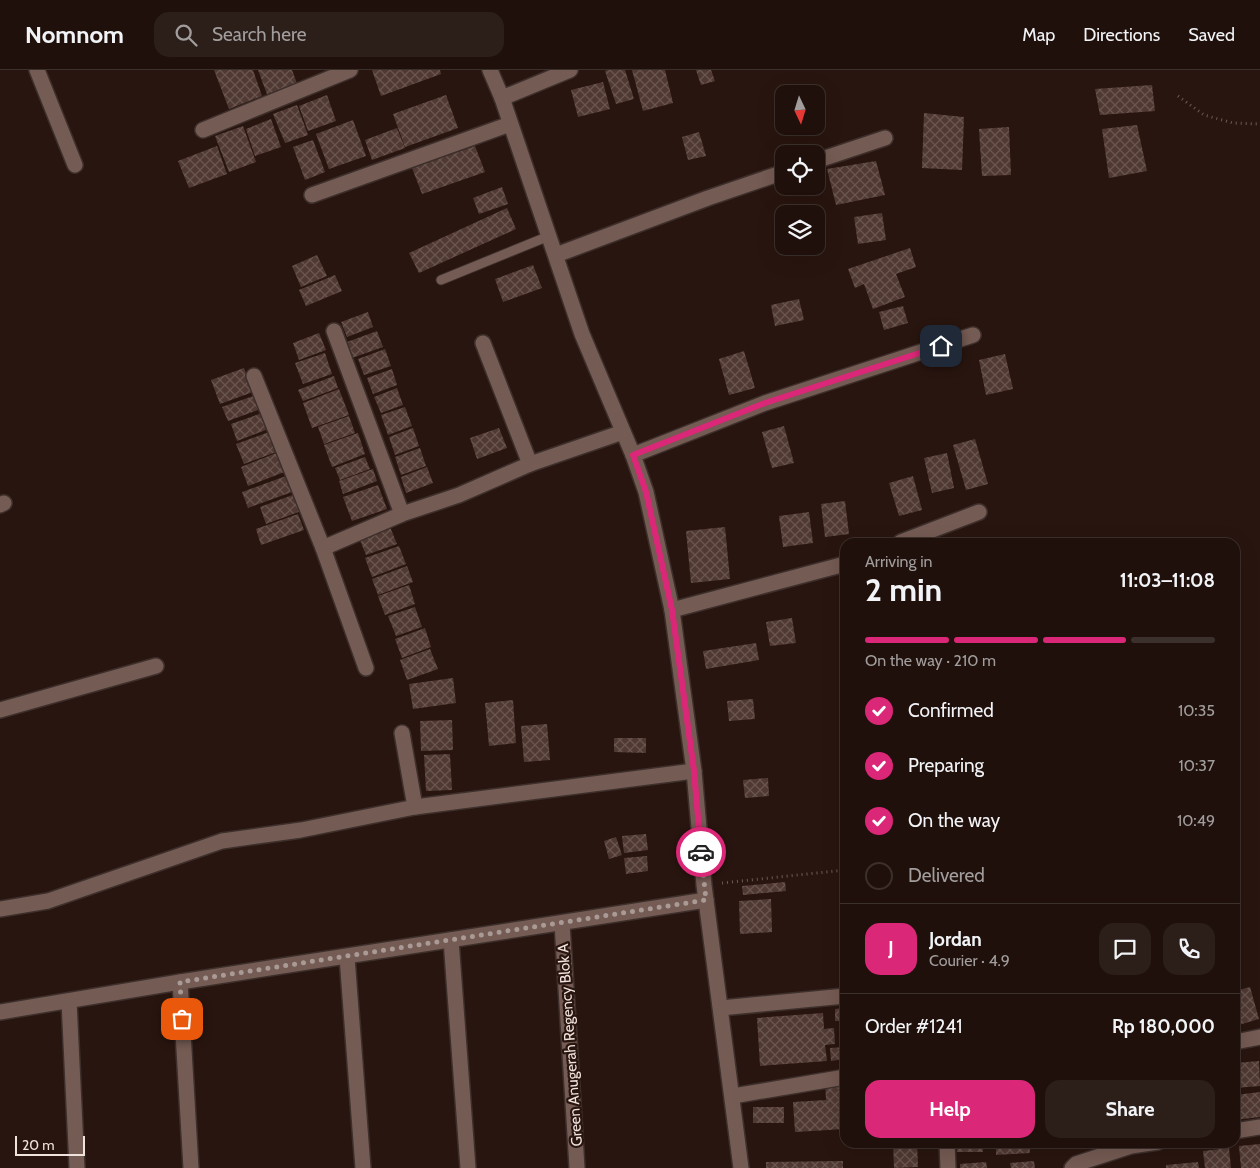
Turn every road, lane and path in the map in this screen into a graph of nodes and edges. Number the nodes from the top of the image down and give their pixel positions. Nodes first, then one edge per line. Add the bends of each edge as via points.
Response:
1 (37, 70) edge
2 (350, 70) edge
3 (490, 70) edge
4 (570, 70) edge
5 (1178, 96) dead end
6 (502, 98) junction
7 (510, 124) junction
8 (1260, 124) edge
9 (202, 130) dead end
10 (885, 138) dead end
11 (825, 158) edge
12 (74, 165) dead end
13 (775, 175) edge
14 (312, 195) dead end
15 (549, 236) junction
16 (556, 255) junction
17 (441, 280) dead end
18 (334, 330) dead end
19 (973, 335) dead end
20 (483, 343) dead end
21 (254, 376) dead end
22 (623, 432) junction
23 (633, 455) junction
24 (530, 464) junction
25 (979, 512) dead end
26 (402, 514) junction
27 (911, 538) edge
28 (323, 548) junction
29 (840, 565) edge
30 (672, 610) junction
31 (156, 666) dead end
32 (366, 668) dead end
33 (0, 710) edge
34 (402, 732) dead end
35 (694, 771) junction
36 (415, 807) junction
37 (840, 871) edge
38 (705, 893) junction
39 (0, 909) edge
40 (562, 923) junction
41 (451, 940) junction
42 (346, 957) junction
43 (180, 982) junction
44 (840, 996) edge
45 (69, 1001) junction
46 (721, 1008) junction
47 (0, 1012) edge
48 (1260, 1037) edge
49 (1240, 1041) edge
50 (840, 1078) edge
51 (733, 1096) junction
52 (1260, 1127) edge
53 (1240, 1130) edge
54 (947, 1148) edge
55 (1124, 1148) edge
56 (77, 1168) edge
57 (192, 1168) edge
58 (363, 1168) edge
59 (468, 1168) edge
60 (578, 1168) edge
61 (741, 1168) edge
62 (948, 1168) edge
63 (1072, 1168) edge

1 - 12 street
2 - 9 street
3 - 6 street
4 - 6 street
5 - 8 path via 1204,115
6 - 7 street
7 - 14 street
7 - 15 street
10 - 11 street
13 - 16 street
15 - 16 street
15 - 17 lane
16 - 22 street via 582,334
18 - 26 street
19 - 23 street via 765,403
20 - 24 street
21 - 28 street
22 - 23 street
22 - 24 street
23 - 30 street via 646,492
24 - 26 street
25 - 27 street
26 - 28 street
28 - 32 street
29 - 30 street
30 - 35 street
31 - 33 street
34 - 36 street
35 - 36 street
35 - 38 street
36 - 39 street via 301,830 222,841 48,901
37 - 38 path
38 - 40 street
38 - 46 street
40 - 41 street
40 - 60 street, Green Anugerah Regency Blok A
41 - 42 street
41 - 59 street
42 - 43 street
42 - 58 street
43 - 45 street
43 - 57 street
44 - 46 street
45 - 47 street
45 - 56 street
46 - 51 street
48 - 49 street
50 - 51 street
51 - 61 street
52 - 53 street
54 - 62 street
55 - 63 street

